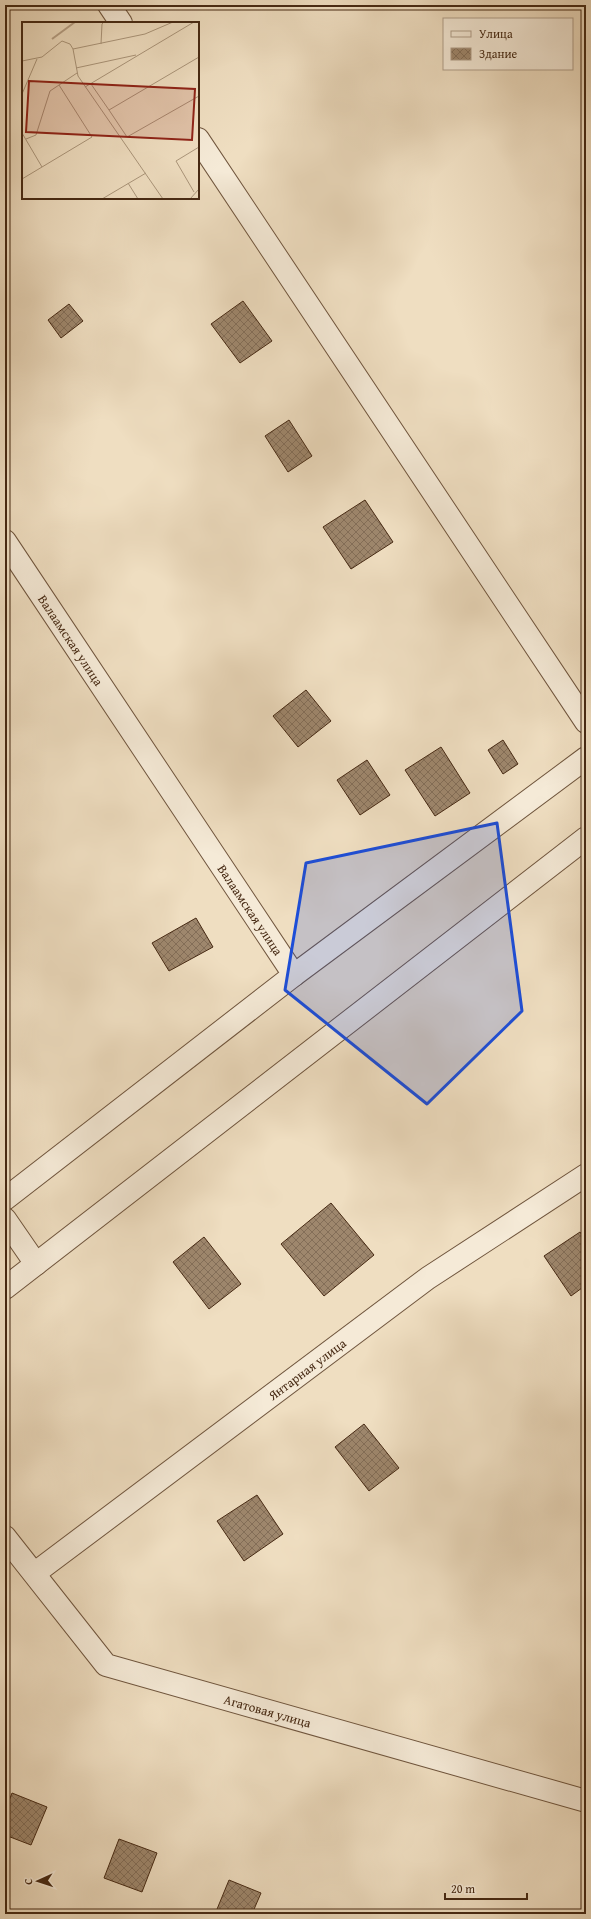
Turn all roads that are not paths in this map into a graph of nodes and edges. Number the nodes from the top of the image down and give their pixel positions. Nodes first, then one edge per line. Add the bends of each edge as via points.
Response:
1 (109, 5) edge
2 (120, 22) edge
3 (199, 141) edge
4 (5, 541) edge
5 (586, 722) edge
6 (586, 758) edge
7 (586, 838) edge
8 (294, 975) junction
9 (586, 1175) edge
10 (5, 1199) edge
11 (5, 1219) edge
12 (36, 1264) junction
13 (5, 1288) edge
14 (5, 1537) edge
15 (35, 1573) junction
16 (586, 1802) edge

1 - 2 street
3 - 5 street
4 - 8 street, Валаамская улица
6 - 8 street
7 - 12 street
8 - 10 street
9 - 15 street, Янтарная улица via 428,1278
11 - 12 street
12 - 13 street
14 - 15 street, Агатовая улица
15 - 16 street, Агатовая улица via 106,1665

